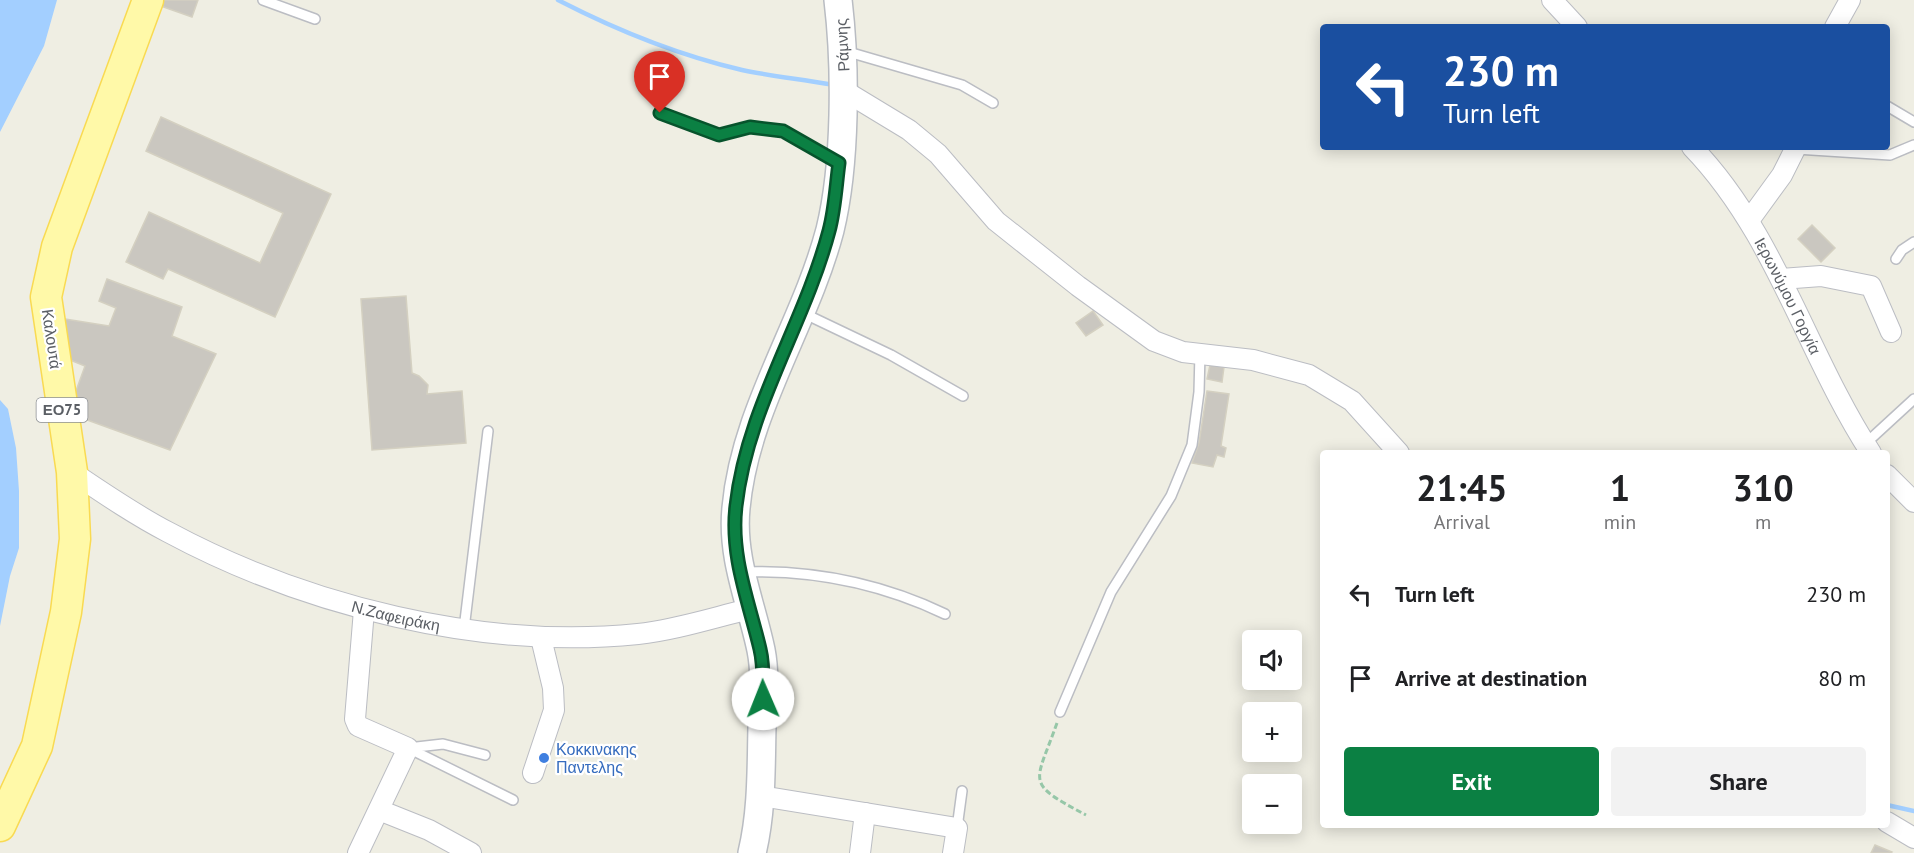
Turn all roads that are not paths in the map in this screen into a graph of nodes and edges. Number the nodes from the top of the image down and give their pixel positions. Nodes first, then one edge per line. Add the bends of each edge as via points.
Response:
1 (148, 0) edge
2 (263, 0) edge
3 (838, 0) edge
4 (1552, 0) edge
5 (1850, 0) edge
6 (315, 19) dead end
7 (1573, 24) edge
8 (1837, 24) edge
9 (845, 51) junction
10 (843, 90) junction
11 (993, 103) dead end
12 (1890, 108) edge
13 (660, 113) dead end
14 (1914, 122) edge
15 (1914, 145) edge
16 (1695, 150) edge
17 (1795, 150) edge
18 (1823, 150) edge
19 (839, 163) junction
20 (1750, 219) junction
21 (1914, 242) edge
22 (1896, 259) dead end
23 (1781, 279) junction
24 (800, 312) junction
25 (1892, 332) dead end
26 (1200, 353) junction
27 (963, 396) dead end
28 (1914, 399) edge
29 (488, 431) dead end
30 (1868, 448) edge
31 (1396, 450) edge
32 (72, 472) junction
33 (1890, 478) edge
34 (1914, 502) edge
35 (740, 573) junction
36 (749, 609) junction
37 (364, 610) junction
38 (945, 614) dead end
39 (464, 629) junction
40 (541, 638) junction
41 (1060, 712) road end
42 (408, 748) junction
43 (485, 755) dead end
44 (533, 773) dead end
45 (962, 791) dead end
46 (761, 796) junction
47 (513, 800) dead end
48 (379, 810) junction
49 (865, 813) junction
50 (1890, 824) edge
51 (0, 826) edge
52 (957, 828) junction
53 (1914, 838) edge
54 (358, 853) edge
55 (471, 853) edge
56 (752, 853) edge
57 (860, 853) edge
58 (953, 853) edge

1 - 32 main road, Καλουτά / ΕΟ75 via 57,246 46,297
2 - 6 lane
3 - 9 main road, Ράμνης
4 - 7 street
5 - 8 street
9 - 10 main road, Ράμνης
9 - 11 lane via 962,85
10 - 19 main road, Ράμνης
10 - 26 street via 909,130 938,154 996,221 1078,286 1154,341
12 - 14 lane
13 - 19 lane via 719,135 750,127 783,131
15 - 18 lane via 1890,155
16 - 20 street, Ιερωνύμου Γοργία via 1719,175
17 - 20 street via 1782,176
19 - 24 main road, Ράμνης via 830,229
20 - 23 street, Ιερωνύμου Γοργία
21 - 22 lane
23 - 25 street via 1821,276 1871,286
23 - 30 street, Ιερωνύμου Γοργία via 1825,374
24 - 27 lane via 891,355
24 - 35 main road, Ράμνης via 766,392 743,468 735,521
26 - 31 street via 1253,360 1319,380 1352,401
26 - 41 lane via 1192,445 1171,496 1111,592
28 - 30 lane
29 - 39 lane
32 - 37 street, Ν.Ζαφειράκη via 168,532 203,549
32 - 51 main road, Καλουτά / ΕΟ75 via 75,539 66,612 37,746
33 - 34 street
35 - 36 main road, Ράμνης
35 - 38 lane via 831,578 887,590
36 - 40 street, Ν.Ζαφειράκη via 654,632
36 - 46 main road, Ράμνης via 761,651 763,678
37 - 39 street, Ν.Ζαφειράκη
37 - 42 street via 357,726
39 - 40 street, Ν.Ζαφειράκη
40 - 44 street via 553,687 554,710
42 - 43 lane via 442,744
42 - 47 lane
42 - 48 street
45 - 52 lane
46 - 49 street
46 - 56 main road, Ράμνης
48 - 54 street
48 - 55 street via 429,830
49 - 52 street
49 - 57 street
50 - 53 street
52 - 58 street

